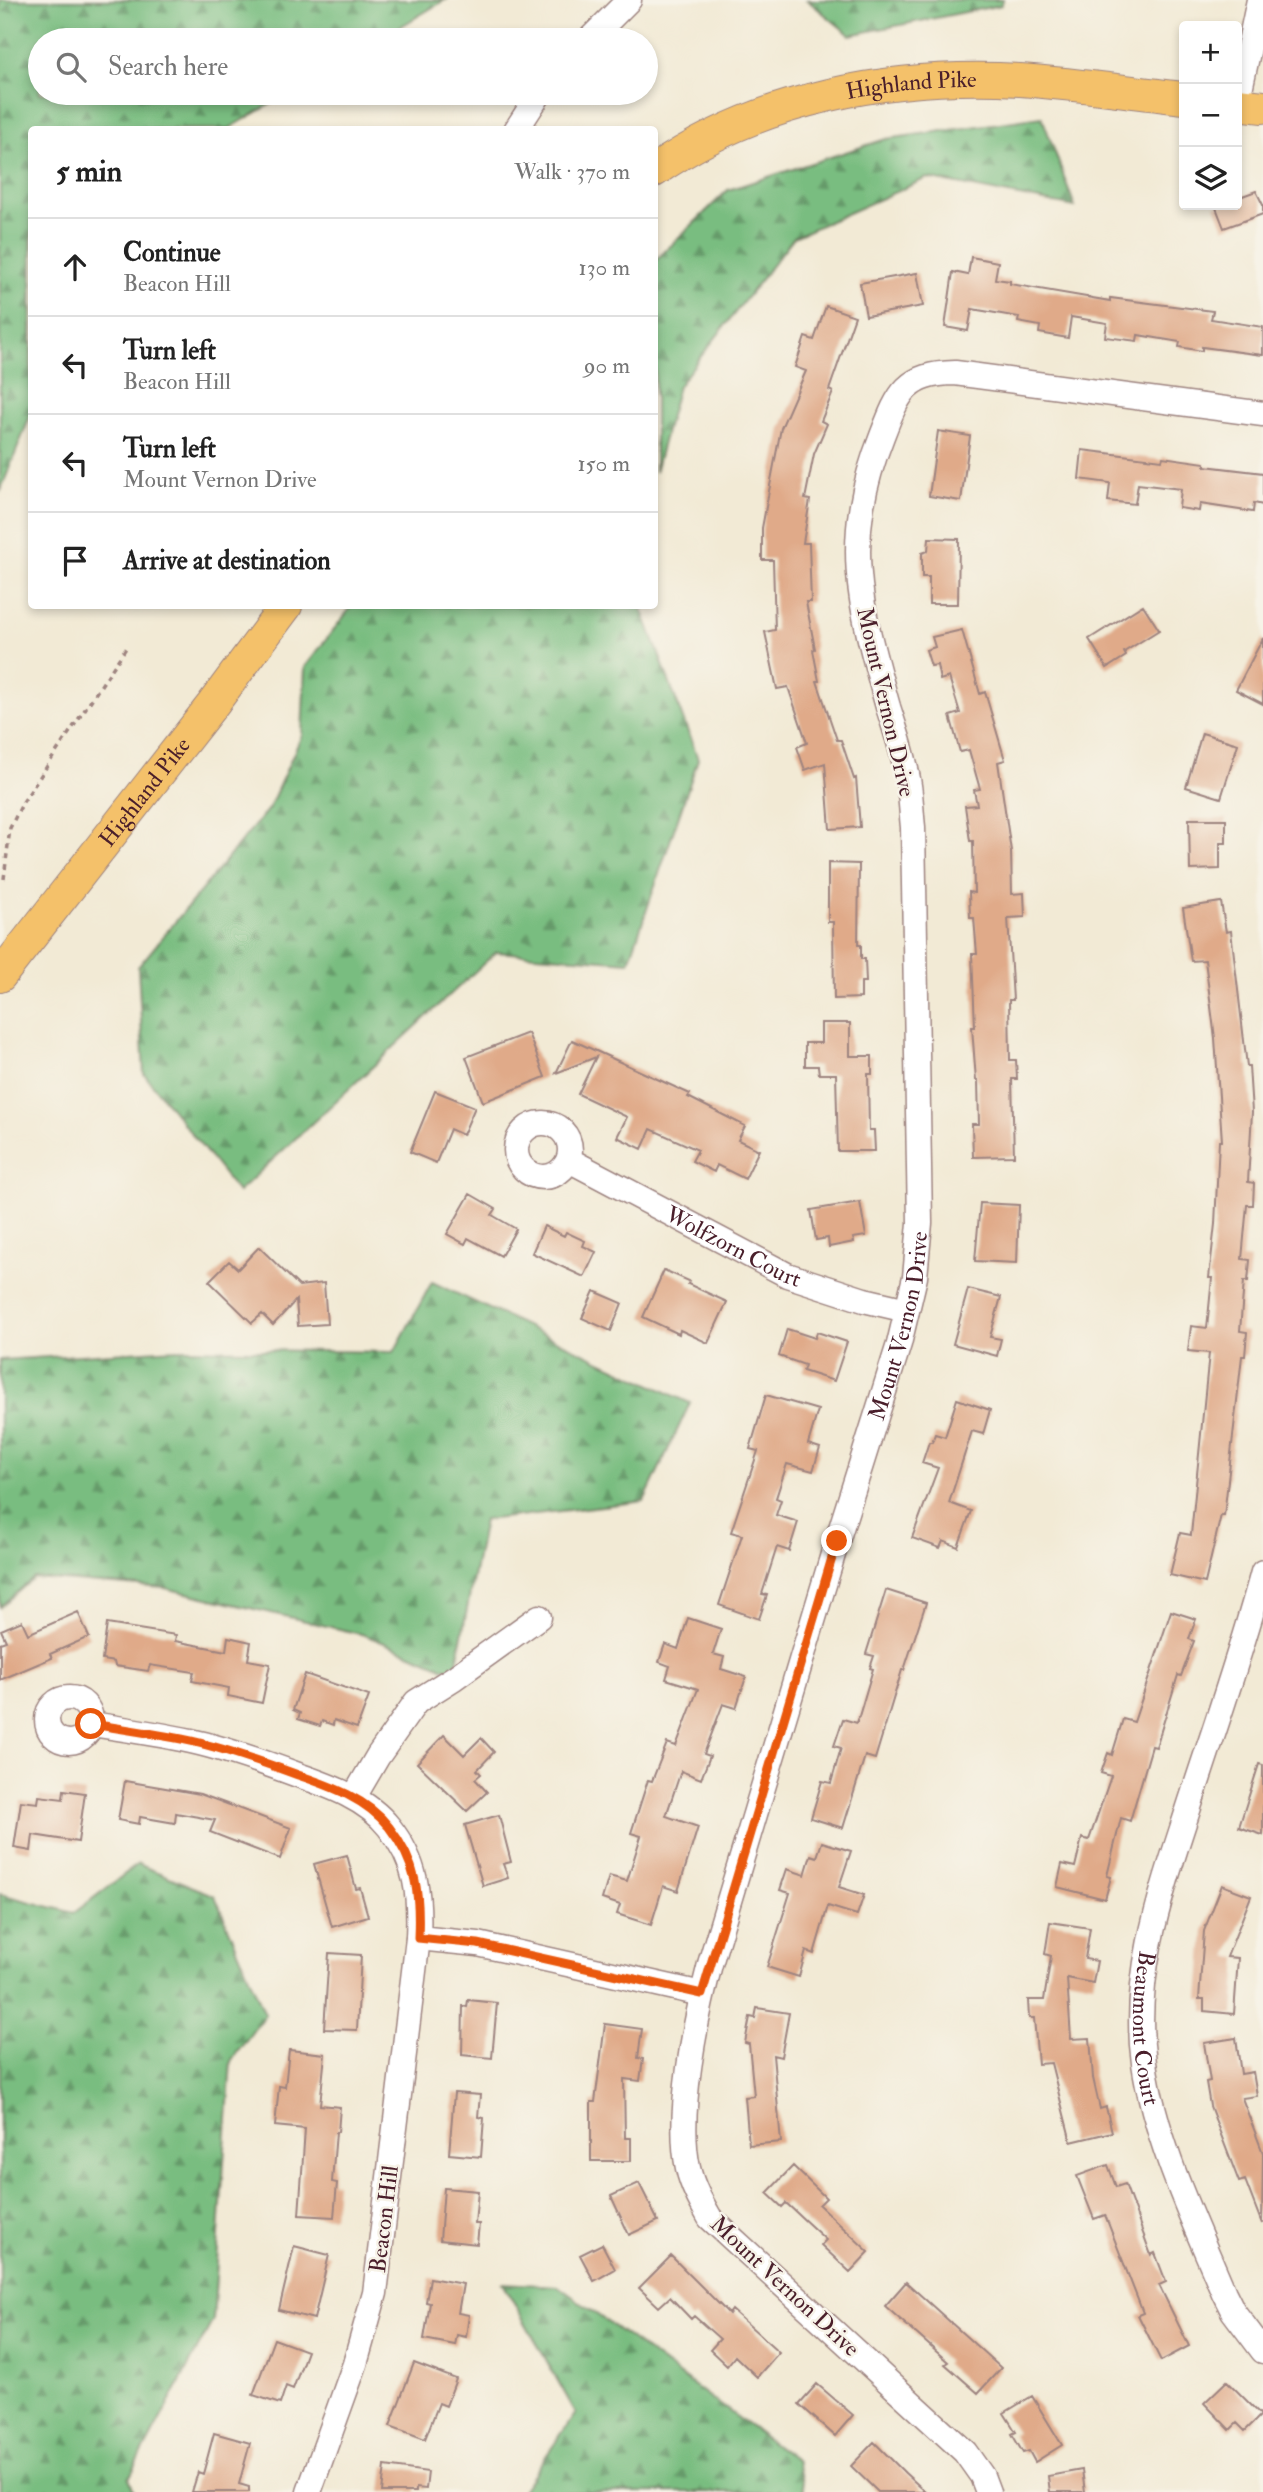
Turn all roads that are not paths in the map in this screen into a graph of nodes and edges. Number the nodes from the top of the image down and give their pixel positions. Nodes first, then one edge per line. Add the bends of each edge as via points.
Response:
1 (629, 0) edge
2 (1259, 0) edge
3 (601, 28) edge
4 (1241, 84) edge
5 (1179, 97) edge
6 (532, 105) edge
7 (1242, 105) edge
8 (1263, 107) edge
9 (519, 126) edge
10 (658, 169) edge
11 (1263, 414) edge
12 (284, 609) edge
13 (0, 976) edge
14 (569, 1160) dead end
15 (906, 1310) junction
16 (1263, 1572) edge
17 (539, 1617) dead end
18 (91, 1724) dead end
19 (354, 1797) junction
20 (418, 1938) junction
21 (702, 1994) junction
22 (1263, 2351) edge
23 (309, 2492) edge
24 (988, 2492) edge

1 - 3 street
2 - 4 street
5 - 10 main road, Highland Pike via 1020,80 877,85 774,111 720,134
6 - 9 street
7 - 8 main road
11 - 15 street, Mount Vernon Drive via 955,373 920,377 905,389 891,412 862,497 857,536 858,582 868,634 907,774 913,827 920,1223 915,1278
12 - 13 main road, Highland Pike
14 - 15 street, Wolfzorn Court via 787,1275
15 - 21 street, Mount Vernon Drive
16 - 22 street, Beaumont Court via 1158,1905 1145,1962 1141,2022 1153,2109 1172,2166 1224,2293
17 - 19 street via 416,1702
18 - 19 street, Beacon Hill via 192,1741
19 - 20 street, Beacon Hill via 388,1826 402,1847 416,1880
20 - 21 street via 478,1944
20 - 23 street, Beacon Hill via 375,2293
21 - 24 street, Mount Vernon Drive via 684,2118 688,2171 697,2196 721,2231 965,2452

